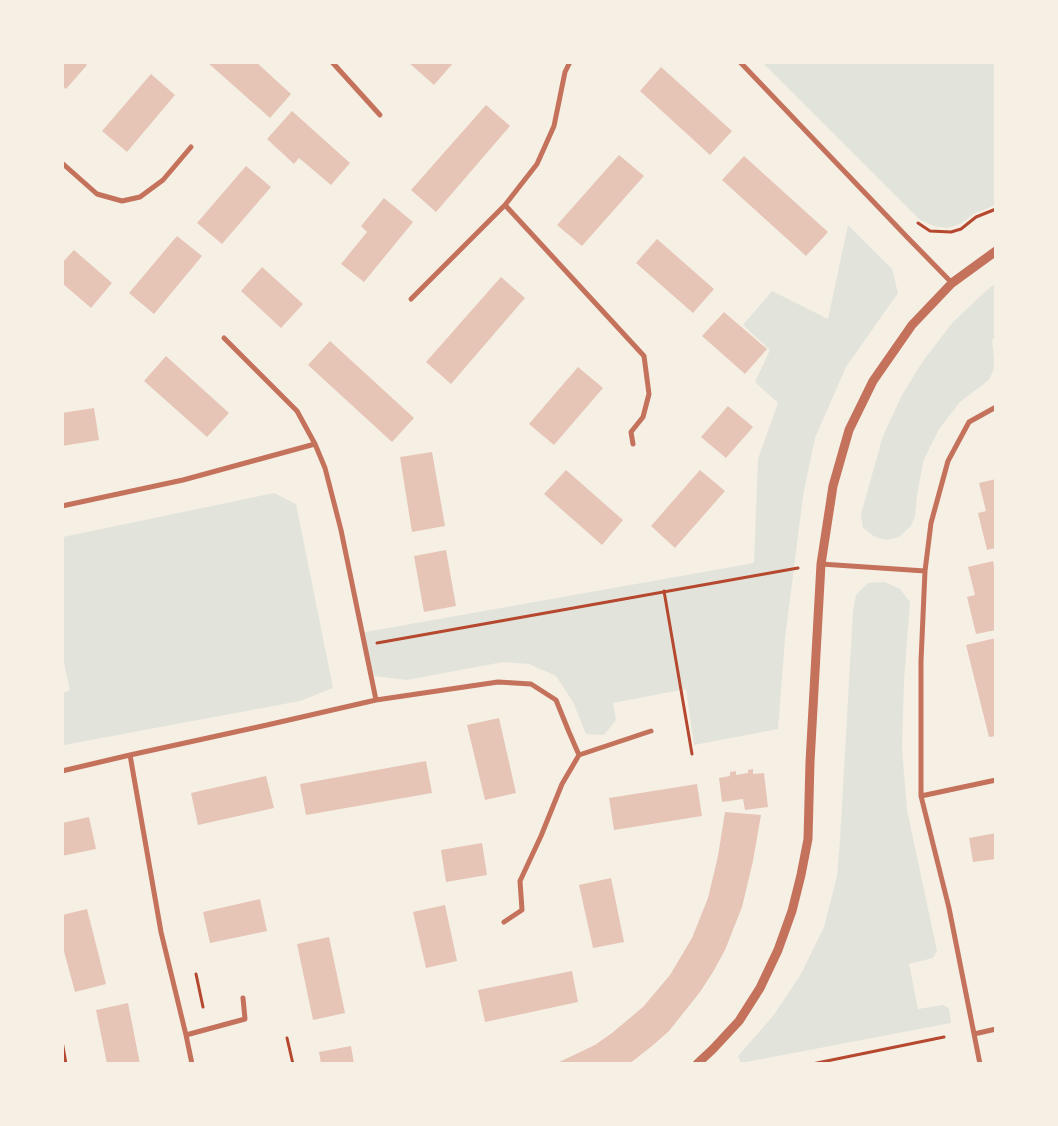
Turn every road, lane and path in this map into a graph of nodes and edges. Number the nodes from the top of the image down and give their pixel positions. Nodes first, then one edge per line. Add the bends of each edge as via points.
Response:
1 (332, 62) edge
2 (570, 62) edge
3 (740, 62) edge
4 (380, 115) dead end
5 (192, 147) dead end
6 (62, 163) edge
7 (504, 205) junction
8 (996, 209) edge
9 (918, 223) dead end
10 (996, 251) edge
11 (952, 283) junction
12 (411, 299) dead end
13 (224, 338) dead end
14 (996, 407) edge
15 (315, 444) junction
16 (633, 444) dead end
17 (62, 506) edge
18 (821, 564) junction
19 (798, 568) dead end
20 (925, 571) junction
21 (664, 591) junction
22 (377, 643) dead end
23 (376, 700) junction
24 (651, 731) dead end
25 (579, 754) junction
26 (692, 754) dead end
27 (130, 755) junction
28 (62, 771) edge
29 (996, 780) edge
30 (921, 796) junction
31 (504, 922) dead end
32 (196, 974) dead end
33 (243, 998) dead end
34 (203, 1007) dead end
35 (996, 1029) edge
36 (974, 1034) junction
37 (186, 1036) junction
38 (944, 1037) dead end
39 (288, 1038) dead end
40 (62, 1041) edge
41 (66, 1064) edge
42 (192, 1064) edge
43 (293, 1064) edge
44 (697, 1064) edge
45 (812, 1064) edge
46 (980, 1064) edge

1 - 4 street
2 - 7 street via 554,126 537,164
3 - 11 street
5 - 6 street via 163,180 140,196 122,201 97,194
7 - 12 street
7 - 16 street via 644,356 649,394 643,417 631,432
8 - 9 path via 951,232 930,231
10 - 11 street
11 - 18 street via 912,325 873,381 849,430 833,486
13 - 15 street via 297,411
14 - 20 street via 968,422 948,460 931,523
15 - 17 street via 183,480
15 - 23 street via 325,468 341,530
18 - 20 street
18 - 44 street via 808,839 801,875 778,950 760,988 739,1021
19 - 21 path
20 - 30 street via 920,662
21 - 22 path
21 - 26 path
23 - 25 street via 498,682 531,684 556,700
23 - 27 street
24 - 25 street
25 - 31 street via 562,784 520,881 522,910
27 - 28 street
27 - 37 street via 161,932
29 - 30 street
30 - 36 street via 949,908
32 - 34 path
33 - 37 street via 245,1019
35 - 36 street
36 - 46 street
37 - 42 street
38 - 45 path
39 - 43 path
40 - 41 path

